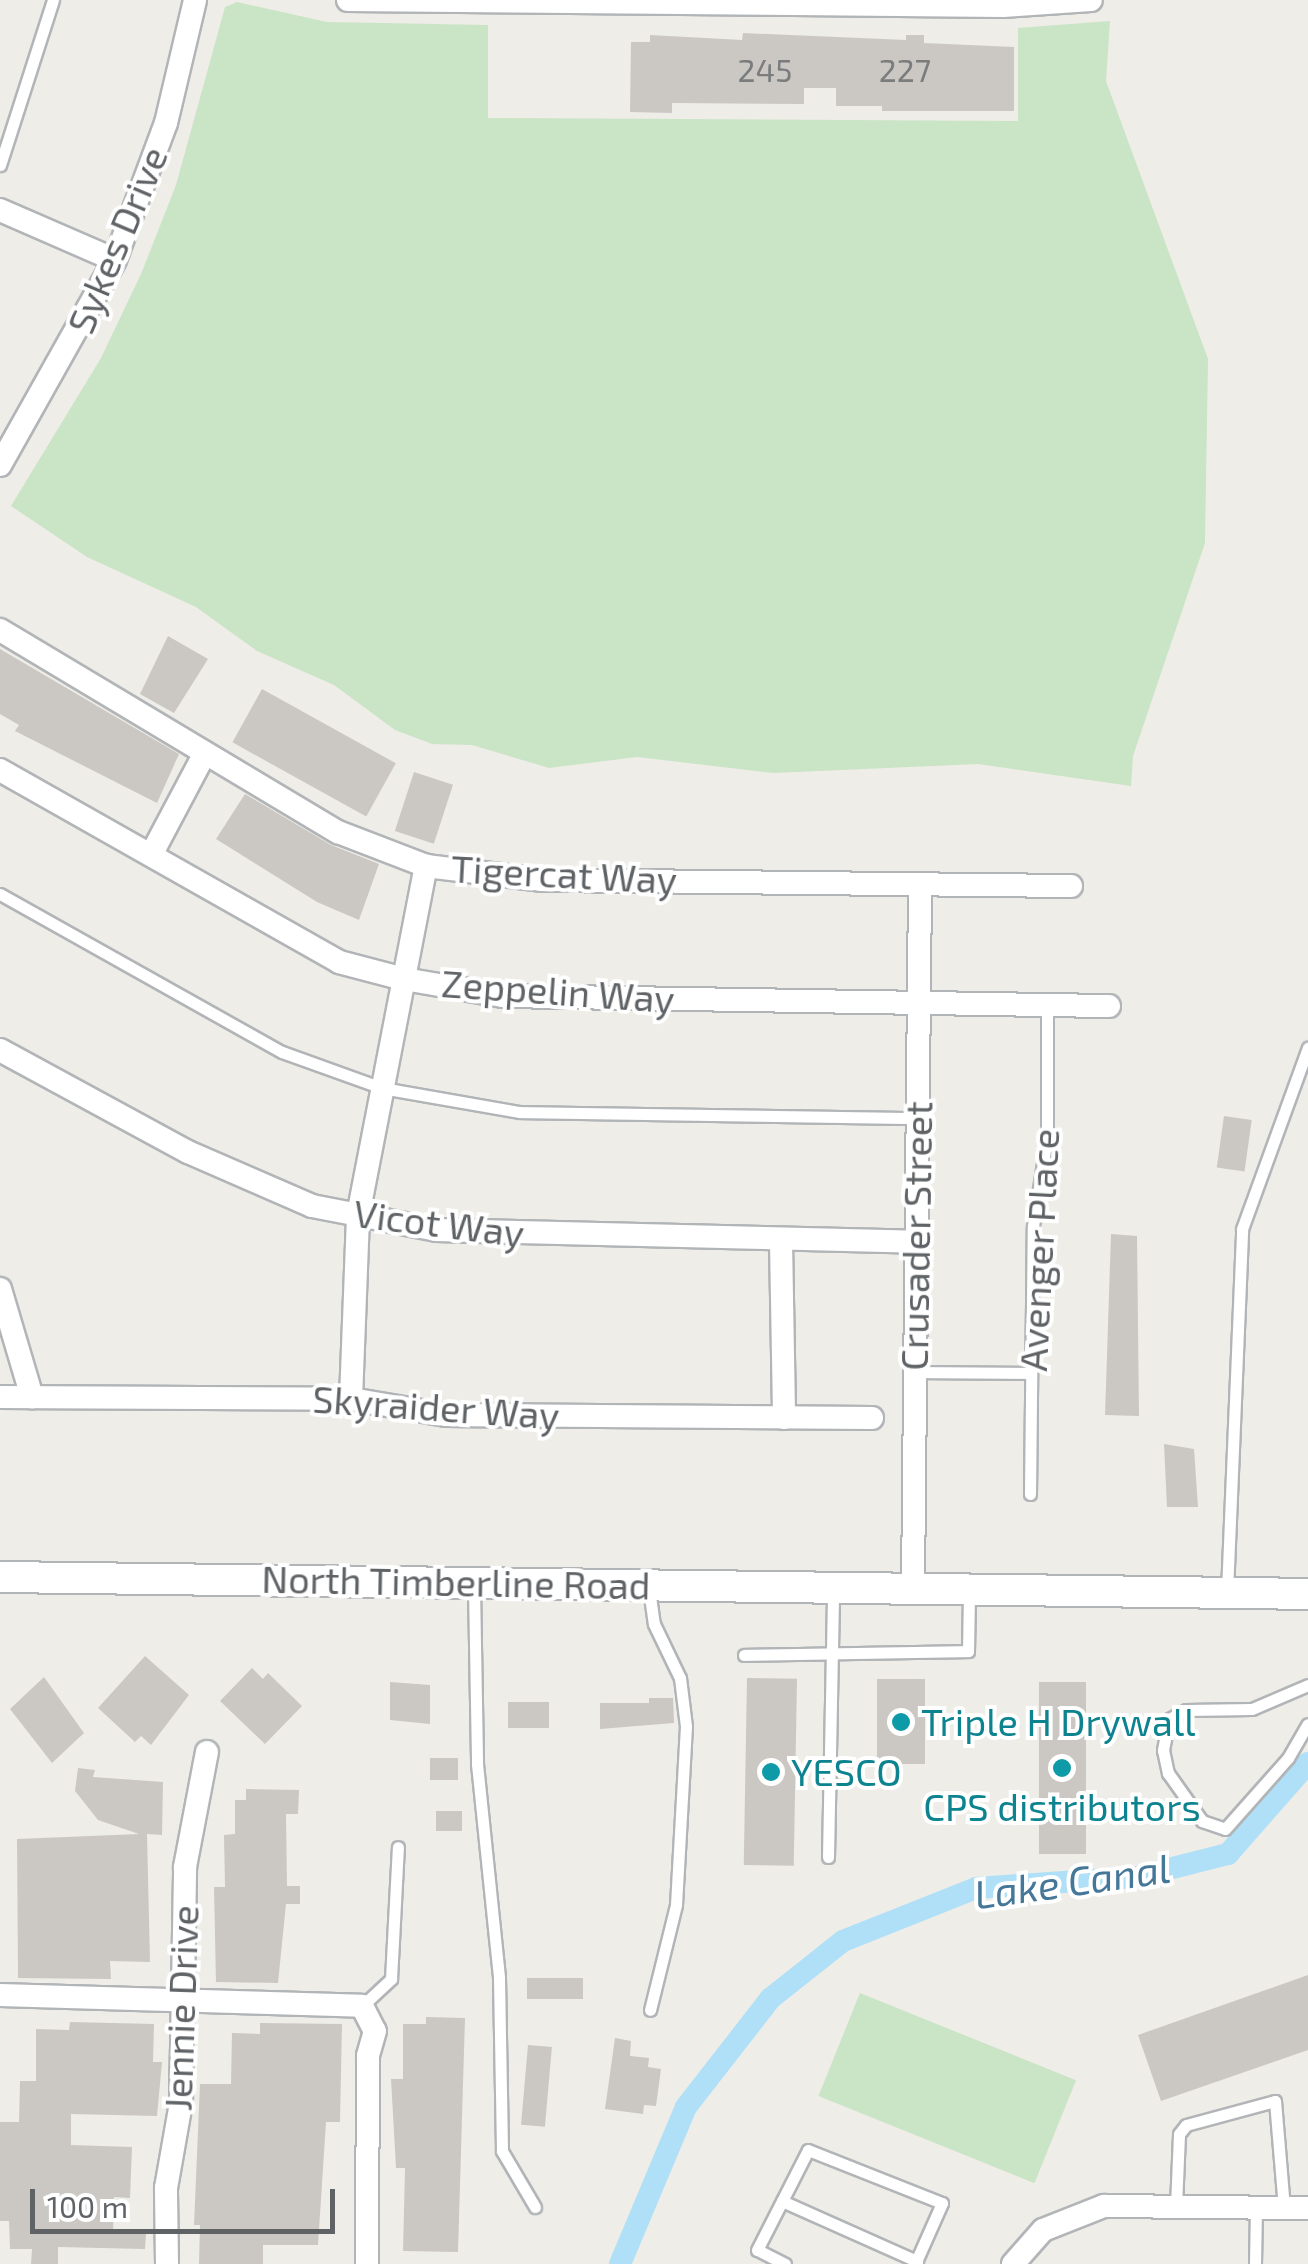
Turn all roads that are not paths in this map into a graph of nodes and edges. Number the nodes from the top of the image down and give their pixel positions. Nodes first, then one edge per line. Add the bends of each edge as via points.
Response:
1 (52, 0) edge
2 (195, 0) edge
3 (348, 0) edge
4 (475, 0) edge
5 (1091, 0) edge
6 (712, 1) edge
7 (938, 1) edge
8 (0, 165) edge
9 (0, 210) edge
10 (115, 260) junction
11 (0, 465) edge
12 (0, 630) edge
13 (204, 755) junction
14 (0, 770) edge
15 (151, 855) junction
16 (426, 866) junction
17 (920, 884) junction
18 (1071, 886) dead end
19 (0, 894) edge
20 (404, 979) junction
21 (918, 1005) junction
22 (1047, 1006) junction
23 (1109, 1006) dead end
24 (1308, 1048) edge
25 (0, 1050) edge
26 (382, 1088) junction
27 (917, 1118) junction
28 (358, 1215) junction
29 (781, 1241) junction
30 (916, 1242) junction
31 (0, 1288) edge
32 (915, 1372) junction
33 (1031, 1372) junction
34 (0, 1397) edge
35 (32, 1397) junction
36 (351, 1399) junction
37 (784, 1418) junction
38 (872, 1418) dead end
39 (1030, 1494) dead end
40 (0, 1576) edge
41 (474, 1582) junction
42 (648, 1585) junction
43 (832, 1587) junction
44 (913, 1588) junction
45 (969, 1589) junction
46 (1227, 1592) junction
47 (1308, 1594) edge
48 (832, 1654) junction
49 (744, 1655) dead end
50 (1308, 1684) edge
51 (1308, 1724) edge
52 (207, 1752) dead end
53 (398, 1847) dead end
54 (828, 1857) dead end
55 (0, 1996) edge
56 (182, 2000) junction
57 (362, 2006) junction
58 (650, 2010) dead end
59 (782, 2201) junction
60 (1176, 2207) junction
61 (535, 2208) dead end
62 (1256, 2208) junction
63 (1284, 2208) junction
64 (1308, 2208) edge
65 (916, 2262) edge
66 (167, 2264) edge
67 (367, 2264) edge
68 (784, 2264) edge
69 (1014, 2264) edge
70 (1254, 2264) edge

1 - 8 lane
2 - 10 street, Sykes Drive via 166,123
3 - 4 street
4 - 6 street
5 - 7 street
6 - 7 street
9 - 10 street
10 - 11 street, Sykes Drive
12 - 13 street, Tigercat Way
13 - 15 street
13 - 16 street, Tigercat Way via 338,832
14 - 15 street, Zeppelin Way
15 - 20 street, Zeppelin Way via 339,962
16 - 17 street, Tigercat Way via 541,880
16 - 20 street
17 - 18 street, Tigercat Way
17 - 21 street, Crusader Street
19 - 26 lane via 222,1022
20 - 21 street, Zeppelin Way via 504,996
20 - 26 street
21 - 22 street, Zeppelin Way
21 - 27 street, Crusader Street
22 - 23 street, Zeppelin Way
22 - 33 lane, Avenger Place via 1047,1138 1033,1226
24 - 46 lane via 1242,1229
25 - 28 street, Vicot Way via 188,1152 312,1206
26 - 27 lane via 520,1112
26 - 28 street
27 - 30 street, Crusader Street
28 - 29 street, Vicot Way via 437,1230
28 - 36 street
29 - 30 street, Vicot Way
29 - 37 street
30 - 32 street, Crusader Street
31 - 35 street
32 - 33 lane
32 - 44 street, Crusader Street
33 - 39 lane, Avenger Place
34 - 35 street, Skyraider Way
35 - 36 street, Skyraider Way
36 - 37 street, Skyraider Way via 446,1415
37 - 38 street, Skyraider Way
40 - 41 main road, North Timberline Road
41 - 42 main road, North Timberline Road
41 - 61 lane via 477,1764 500,1978 502,2151
42 - 43 main road, North Timberline Road
42 - 58 lane via 654,1624 680,1678 686,1726 676,1905
43 - 44 main road, North Timberline Road
43 - 48 lane
44 - 45 main road, North Timberline Road
45 - 46 main road, North Timberline Road
45 - 48 lane via 968,1651
46 - 47 main road, North Timberline Road
48 - 49 lane
48 - 54 lane
50 - 51 lane via 1252,1709 1186,1710 1170,1719 1163,1750 1168,1772 1202,1821 1225,1830 1288,1758
52 - 56 street, Jennie Drive via 185,1867
53 - 57 lane via 391,1979
55 - 56 street
56 - 57 street
56 - 66 street, Jennie Drive via 181,2104 166,2188
57 - 67 street via 374,2031 368,2056
59 - 65 lane
59 - 65 lane via 808,2150 942,2203
59 - 68 lane via 758,2250
60 - 62 street
60 - 63 lane via 1179,2134 1186,2126 1275,2101
60 - 69 street via 1082,2211 1044,2230
62 - 63 street
62 - 70 lane
63 - 64 street

